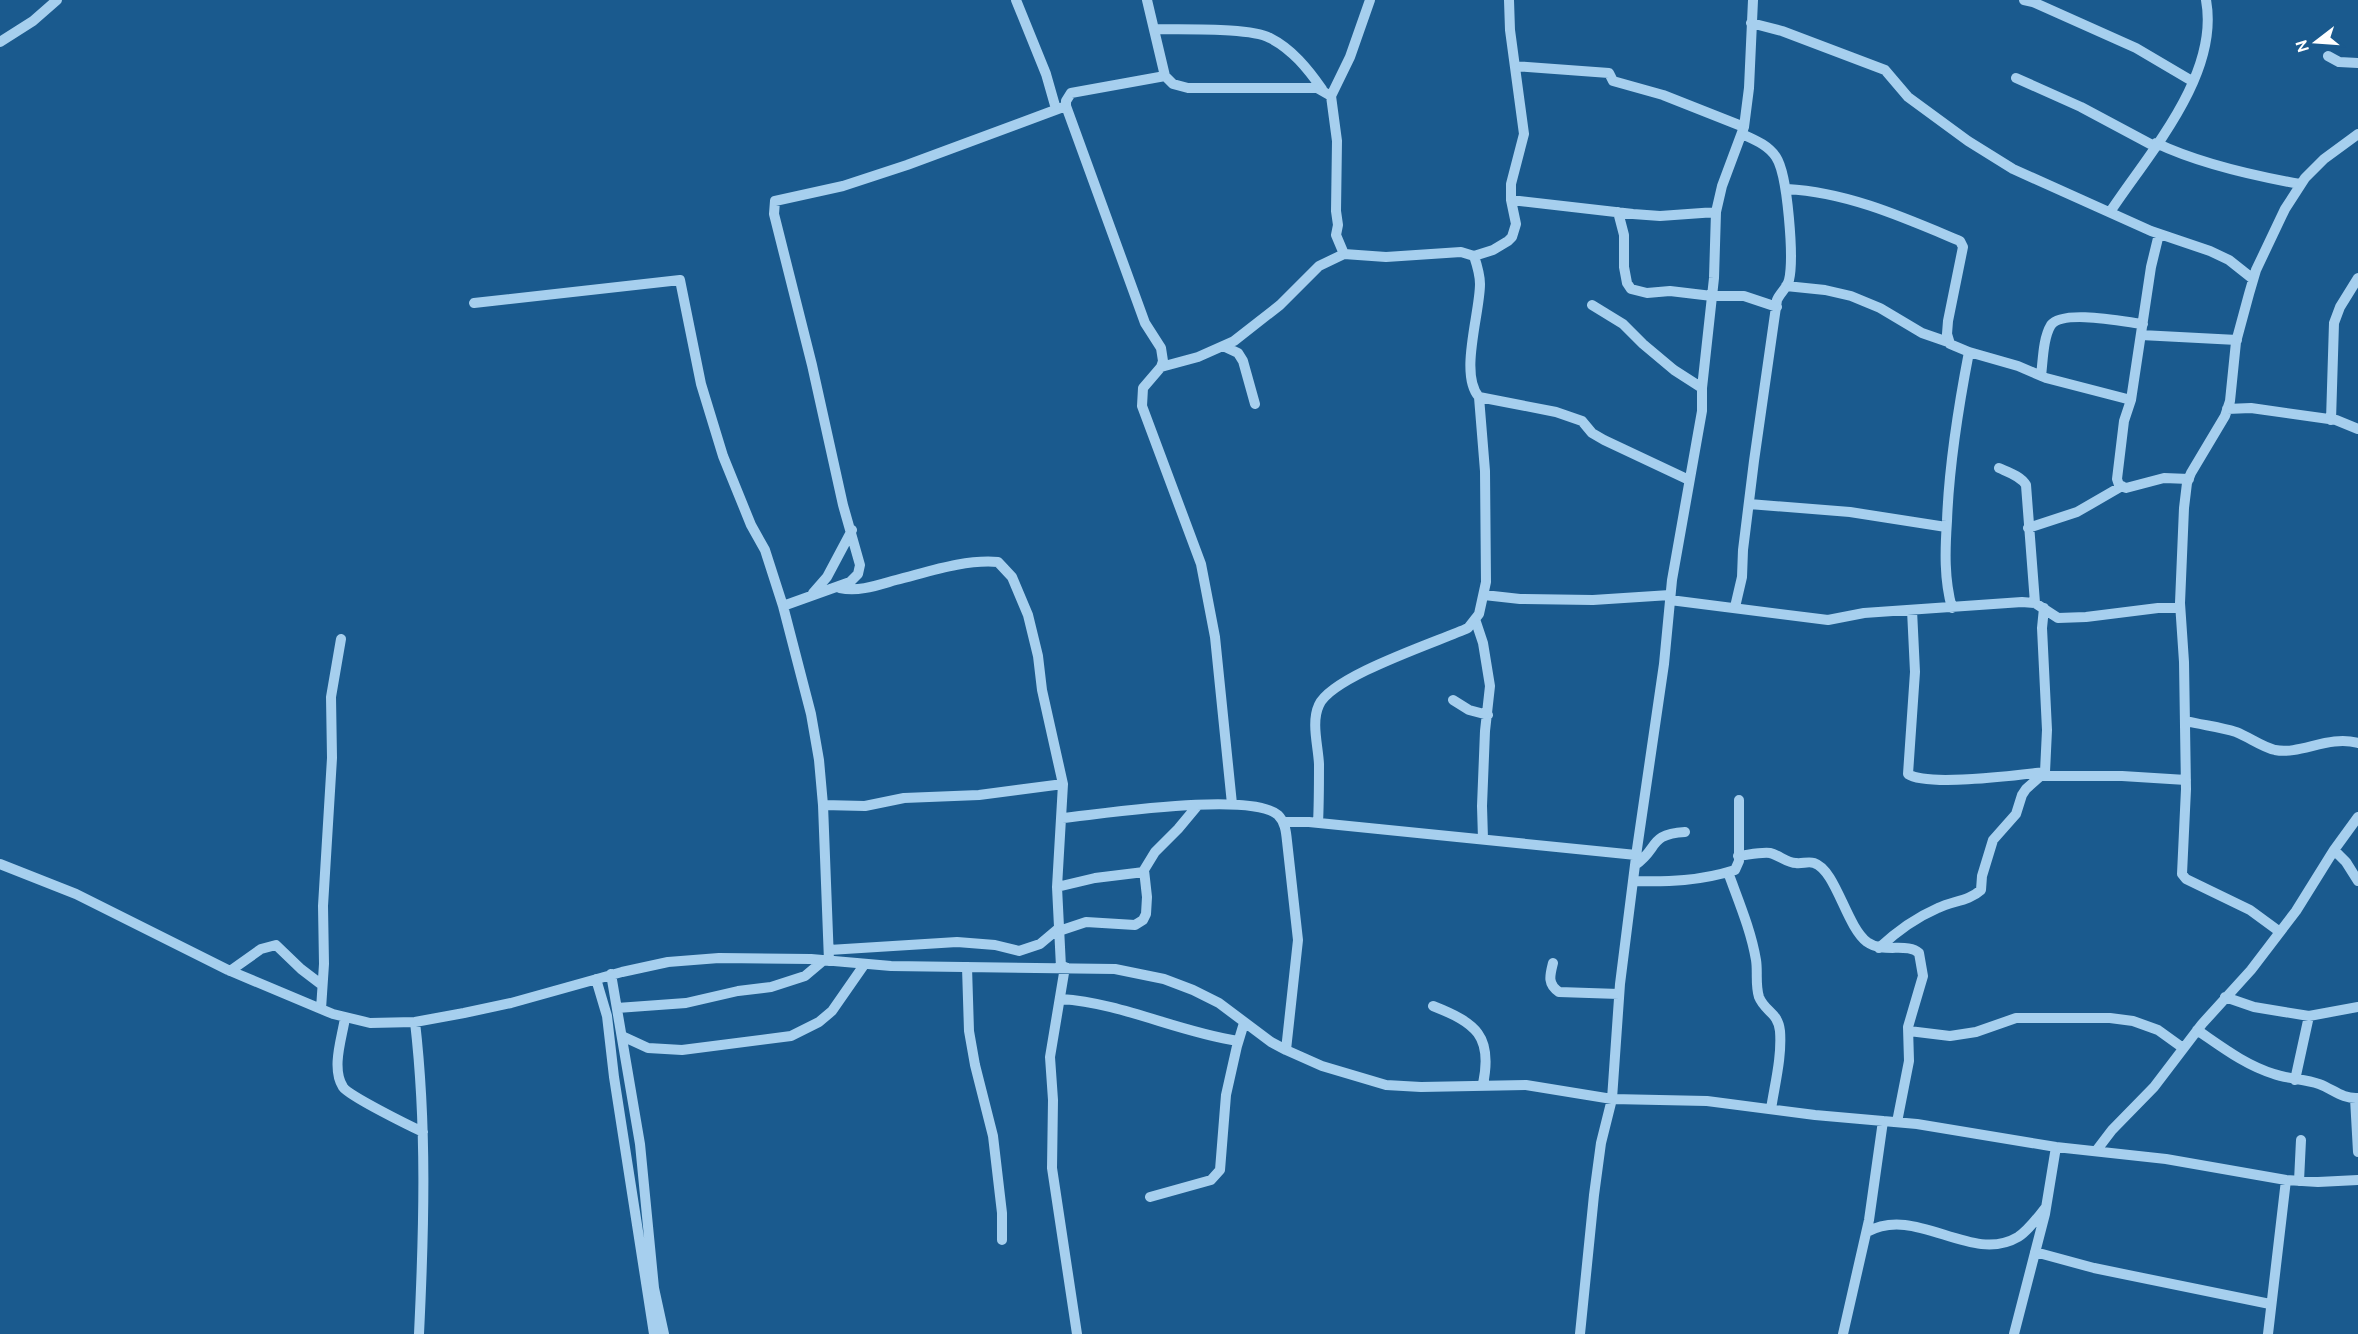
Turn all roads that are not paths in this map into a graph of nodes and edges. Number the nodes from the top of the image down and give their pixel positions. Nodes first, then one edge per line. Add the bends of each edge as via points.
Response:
1 (57, 0) edge
2 (1016, 0) edge
3 (1148, 0) edge
4 (1370, 0) edge
5 (1509, 0) edge
6 (1753, 0) edge
7 (2024, 0) edge
8 (2206, 0) edge
9 (1751, 23) junction
10 (1155, 29) junction
11 (0, 42) edge
12 (2328, 56) dead end
13 (2358, 63) edge
14 (1515, 66) junction
15 (1165, 76) junction
16 (2016, 78) dead end
17 (2192, 81) junction
18 (1326, 92) junction
19 (1061, 107) junction
20 (1743, 130) junction
21 (2358, 134) edge
22 (2155, 145) junction
23 (2300, 184) junction
24 (1787, 189) junction
25 (1511, 200) junction
26 (1618, 212) junction
27 (1716, 212) junction
28 (2110, 212) junction
29 (2159, 234) junction
30 (1344, 254) junction
31 (1474, 256) junction
32 (2358, 278) edge
33 (2253, 279) junction
34 (1786, 286) junction
35 (1712, 296) junction
36 (474, 303) dead end
37 (1592, 305) dead end
38 (1777, 307) junction
39 (2143, 324) junction
40 (2141, 335) junction
41 (2237, 340) junction
42 (1948, 342) junction
43 (1223, 346) junction
44 (1969, 352) junction
45 (1161, 367) junction
46 (2040, 375) junction
47 (1702, 388) junction
48 (1479, 397) junction
49 (2131, 400) junction
50 (1256, 404) dead end
51 (2227, 409) junction
52 (2331, 420) junction
53 (2358, 429) edge
54 (1998, 468) dead end
55 (2189, 479) junction
56 (1689, 480) junction
57 (2122, 486) junction
58 (1749, 504) junction
59 (1946, 527) junction
60 (2028, 528) junction
61 (852, 530) junction
62 (837, 587) junction
63 (1484, 595) junction
64 (809, 597) junction
65 (1670, 597) junction
66 (2040, 605) junction
67 (783, 606) junction
68 (1735, 607) junction
69 (1952, 608) junction
70 (2180, 608) junction
71 (1912, 610) junction
72 (1475, 619) junction
73 (341, 639) dead end
74 (1453, 700) dead end
75 (1488, 715) junction
76 (2186, 721) junction
77 (2358, 743) edge
78 (2044, 774) junction
79 (2186, 780) junction
80 (1063, 784) junction
81 (1739, 800) dead end
82 (1232, 804) junction
83 (823, 805) junction
84 (1198, 805) junction
85 (2358, 817) edge
86 (1062, 818) junction
87 (1283, 822) junction
88 (1318, 823) junction
89 (1685, 832) dead end
90 (1483, 839) junction
91 (2334, 850) junction
92 (1738, 856) junction
93 (1635, 860) junction
94 (0, 864) edge
95 (1144, 872) junction
96 (1728, 872) junction
97 (2358, 880) edge
98 (1633, 881) junction
99 (1057, 887) junction
100 (1059, 929) junction
101 (2280, 932) junction
102 (1879, 948) junction
103 (827, 957) junction
104 (1554, 963) dead end
105 (864, 965) junction
106 (967, 967) junction
107 (1063, 967) junction
108 (230, 971) junction
109 (611, 974) junction
110 (596, 979) junction
111 (322, 985) junction
112 (1620, 994) junction
113 (2225, 997) junction
114 (1061, 999) junction
115 (1433, 1005) dead end
116 (2358, 1007) edge
117 (617, 1008) junction
118 (321, 1009) junction
119 (2309, 1016) junction
120 (345, 1018) junction
121 (416, 1022) junction
122 (1244, 1023) junction
123 (2197, 1030) junction
124 (1909, 1031) junction
125 (622, 1036) junction
126 (1238, 1041) junction
127 (2183, 1048) junction
128 (1286, 1050) junction
129 (2295, 1080) junction
130 (1483, 1084) junction
131 (2357, 1098) edge
132 (1612, 1099) junction
133 (1772, 1109) junction
134 (1883, 1121) junction
135 (1897, 1122) junction
136 (423, 1132) junction
137 (2301, 1140) dead end
138 (2056, 1147) junction
139 (2096, 1151) junction
140 (2358, 1152) edge
141 (2286, 1180) junction
142 (2358, 1180) edge
143 (2299, 1181) junction
144 (1150, 1197) dead end
145 (2046, 1207) junction
146 (1867, 1232) junction
147 (1002, 1240) dead end
148 (2035, 1252) junction
149 (2270, 1304) junction
150 (419, 1334) edge
151 (654, 1334) edge
152 (664, 1334) edge
153 (1077, 1334) edge
154 (1580, 1334) edge
155 (1843, 1334) edge
156 (2014, 1334) edge
157 (2268, 1334) edge

1 - 11 street
2 - 19 street
3 - 10 street
4 - 18 street via 1350,57
5 - 14 street
6 - 9 street
7 - 17 street via 2136,48
8 - 17 street via 2205,49
9 - 20 street
9 - 28 street via 1885,70 1908,97 1984,152 2042,183
10 - 15 street
10 - 18 street via 1253,32 1269,37 1301,62
12 - 13 street via 2339,62
14 - 20 street via 1610,73 1613,81 1663,95
14 - 25 street via 1524,135 1513,174
15 - 18 street via 1173,84 1188,88
15 - 19 street via 1071,93
16 - 22 street
17 - 22 street via 2174,120
18 - 30 street via 1338,141 1336,236
19 - 45 street via 1145,323 1161,348
19 - 61 street via 907,165 843,186 775,201 774,214
20 - 24 street via 1776,157
20 - 27 street
21 - 23 street via 2324,159
22 - 23 street
22 - 28 street
23 - 33 street
24 - 34 street via 1790,257
24 - 42 street via 1809,190 1879,209 1960,241 1963,247 1948,321
25 - 26 street
25 - 31 street via 1516,224 1512,237 1493,250
26 - 27 street via 1660,216
26 - 35 street via 1624,235 1623,267 1631,289
27 - 35 street
28 - 29 street
29 - 33 street via 2229,260
29 - 39 street
30 - 31 street via 1386,257 1461,252
30 - 43 street via 1319,266 1248,332
31 - 48 street via 1480,283 1470,376
32 - 52 street via 2334,323
33 - 41 street
34 - 38 street
34 - 42 street via 1851,296 1922,333
35 - 38 street via 1744,296
35 - 47 street
36 - 67 street via 680,280 701,384 723,456 765,550
37 - 47 street via 1623,324 1674,370
38 - 58 street
39 - 40 street
39 - 46 street via 2073,317 2055,321 2046,338
40 - 41 street
40 - 49 street
41 - 51 street
42 - 44 street
43 - 45 street
43 - 50 street via 1238,353 1243,361
44 - 46 street
44 - 59 street via 1952,444
45 - 82 street via 1143,388 1142,406 1201,564 1215,637
46 - 49 street
47 - 56 street via 1702,411
48 - 56 street via 1582,421 1604,440
48 - 63 street via 1486,493
49 - 57 street via 2118,459 2117,479
51 - 52 street via 2251,408
51 - 55 street
52 - 53 street
54 - 60 street via 2024,481
55 - 57 street via 2164,478
55 - 70 street
56 - 65 street
57 - 60 street via 2077,512
58 - 59 street via 1850,512
58 - 68 street
59 - 69 street via 1947,583
60 - 66 street
61 - 62 street via 859,554 858,574
61 - 64 street via 827,577
62 - 64 street
62 - 80 street via 872,587 987,561 1004,565 1028,615
63 - 65 street via 1593,600
63 - 72 street
64 - 67 street
65 - 68 street
65 - 93 street
66 - 69 street
66 - 70 street via 2058,618
66 - 78 street via 2047,730
67 - 83 street via 811,714
68 - 71 street via 1828,620
69 - 71 street
70 - 76 street
71 - 78 street via 1915,672 1908,774 1920,780
72 - 75 street via 1490,686
72 - 88 street via 1468,628 1364,672 1334,689 1319,704 1315,721
73 - 111 street via 331,697
74 - 75 street
75 - 90 street
76 - 77 street via 2234,731 2274,750 2321,742
76 - 79 street
78 - 79 street
78 - 102 street via 2026,789 2016,814 1993,840 1981,890 1920,916 1899,928
79 - 101 street via 2183,876 2250,910
80 - 83 street via 988,794 904,798 865,806
80 - 86 street
81 - 92 street
82 - 84 street
82 - 87 street via 1261,807
83 - 103 street
84 - 86 street
84 - 95 street via 1155,852
85 - 91 street
86 - 99 street
87 - 88 street
87 - 128 street via 1298,940
88 - 90 street
89 - 93 street via 1659,837 1643,858
90 - 93 street
91 - 97 street
91 - 101 street
92 - 96 street via 1738,867
92 - 102 street via 1769,853 1795,864 1816,863 1837,890 1855,928
93 - 98 street
94 - 108 street via 76,894
95 - 99 street
95 - 100 street via 1146,914 1139,924 1086,922
96 - 98 street via 1678,882
96 - 133 street via 1753,947 1760,998 1775,1015 1780,1028
98 - 112 street
99 - 100 street
100 - 103 street via 1040,944 1019,951 957,942
100 - 107 street
101 - 113 street
102 - 124 street via 1914,949 1919,953 1923,976
103 - 105 street
103 - 109 street via 668,962
103 - 117 street via 805,976 771,987 686,1002
104 - 112 street via 1550,982 1559,992
105 - 106 street
105 - 125 street via 832,1011 790,1036 682,1050 648,1048
106 - 107 street
106 - 147 street via 969,1030 993,1136
107 - 114 street
107 - 122 street via 1115,969 1164,979 1219,1003
108 - 111 street via 261,949 276,945
108 - 118 street
109 - 110 street
109 - 117 street
110 - 121 street via 511,1004
110 - 151 street via 607,1017
111 - 118 street
112 - 132 street
113 - 119 street
113 - 123 street
114 - 126 street via 1100,1003 1208,1036
114 - 153 street via 1050,1057 1052,1168
115 - 130 street via 1456,1015 1483,1039 1487,1052
116 - 119 street
117 - 125 street
118 - 120 street
119 - 129 street
120 - 121 street via 379,1023
120 - 136 street via 338,1056 343,1087 358,1099
121 - 136 street
122 - 126 street
122 - 128 street
123 - 127 street
123 - 129 street via 2258,1069
124 - 127 street via 1950,1036 2016,1018 2110,1018 2158,1030
124 - 135 street via 1909,1060
125 - 152 street via 640,1144 654,1288
126 - 144 street via 1226,1095 1220,1170 1211,1180
127 - 139 street via 2154,1087
128 - 130 street via 1322,1066 1386,1085
129 - 131 street
130 - 132 street via 1526,1085
131 - 140 street
132 - 133 street via 1692,1100
132 - 154 street via 1601,1143
133 - 134 street
134 - 135 street
134 - 146 street
135 - 138 street
136 - 150 street
137 - 143 street
138 - 139 street
138 - 145 street
139 - 141 street
141 - 143 street
141 - 149 street
142 - 143 street
145 - 146 street via 2020,1236 2001,1244 1968,1242 1897,1223 1879,1225
145 - 148 street
146 - 155 street
148 - 149 street
148 - 156 street
149 - 157 street

